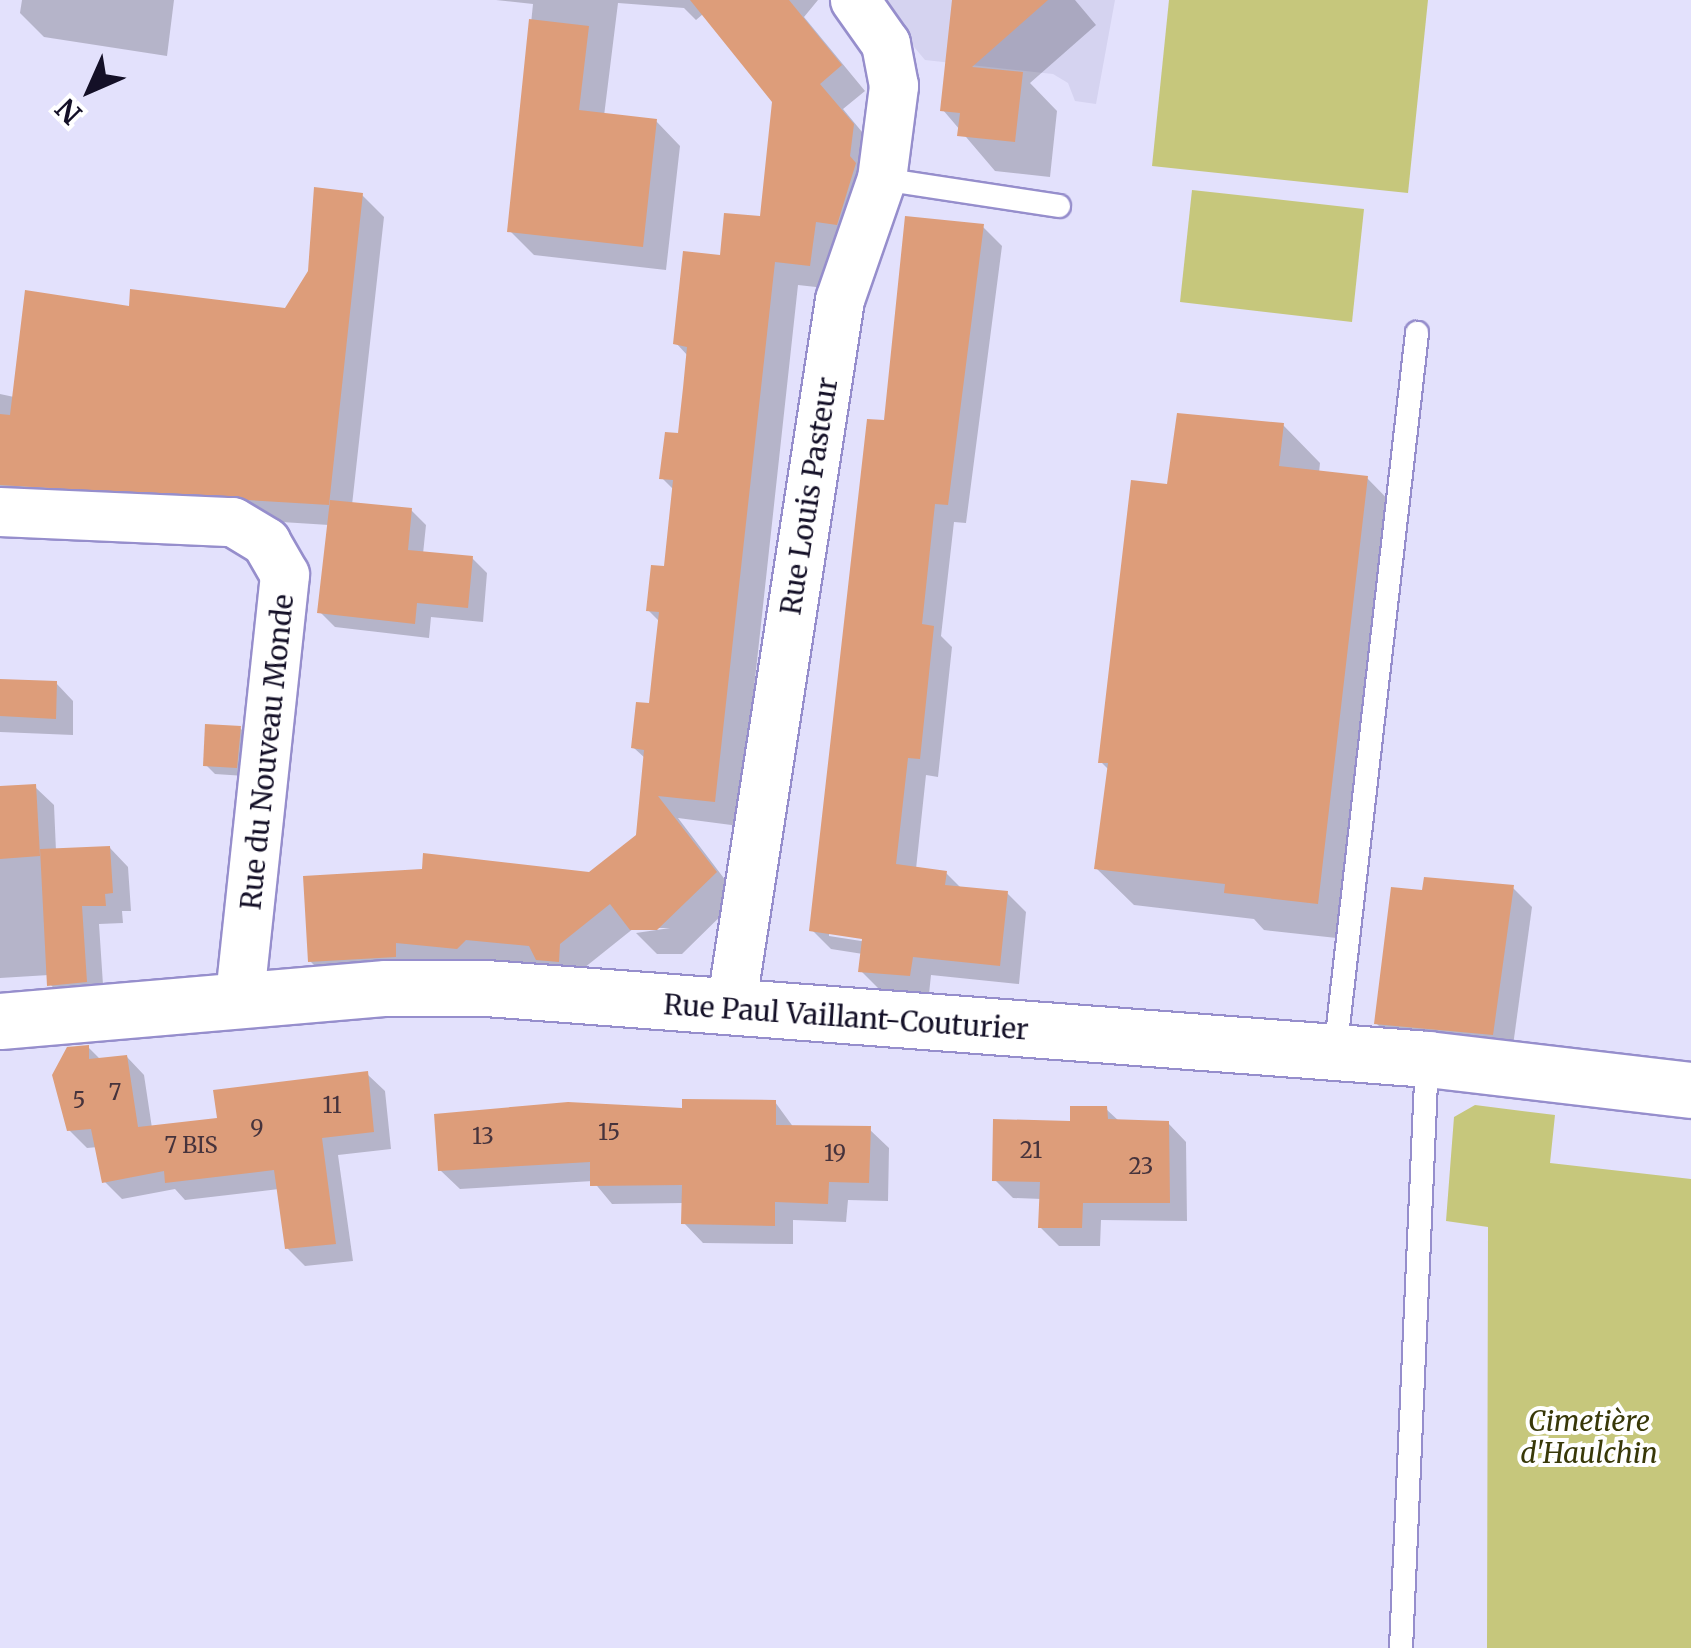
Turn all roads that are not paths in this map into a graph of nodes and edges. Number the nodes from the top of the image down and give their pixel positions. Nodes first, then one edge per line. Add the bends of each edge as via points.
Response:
1 (855, 0) edge
2 (882, 179) junction
3 (1059, 206) dead end
4 (1418, 333) dead end
5 (0, 512) edge
6 (240, 998) junction
7 (731, 1008) junction
8 (0, 1021) edge
9 (1335, 1053) junction
10 (1428, 1060) junction
11 (1691, 1090) edge
12 (1401, 1648) edge

1 - 2 street, Rue Louis Pasteur via 894,64
2 - 3 lane
2 - 7 street, Rue Louis Pasteur via 840,300
4 - 9 lane
5 - 6 street, Rue du Nouveau Monde via 213,518 252,531 276,557 286,594
6 - 7 street, Rue Paul Vaillant-Couturier via 455,986
6 - 8 street, Rue Paul Vaillant-Couturier
7 - 9 street, Rue Paul Vaillant-Couturier
9 - 10 street, Rue Paul Vaillant-Couturier
10 - 11 street, Rue Paul Vaillant-Couturier
10 - 12 lane

